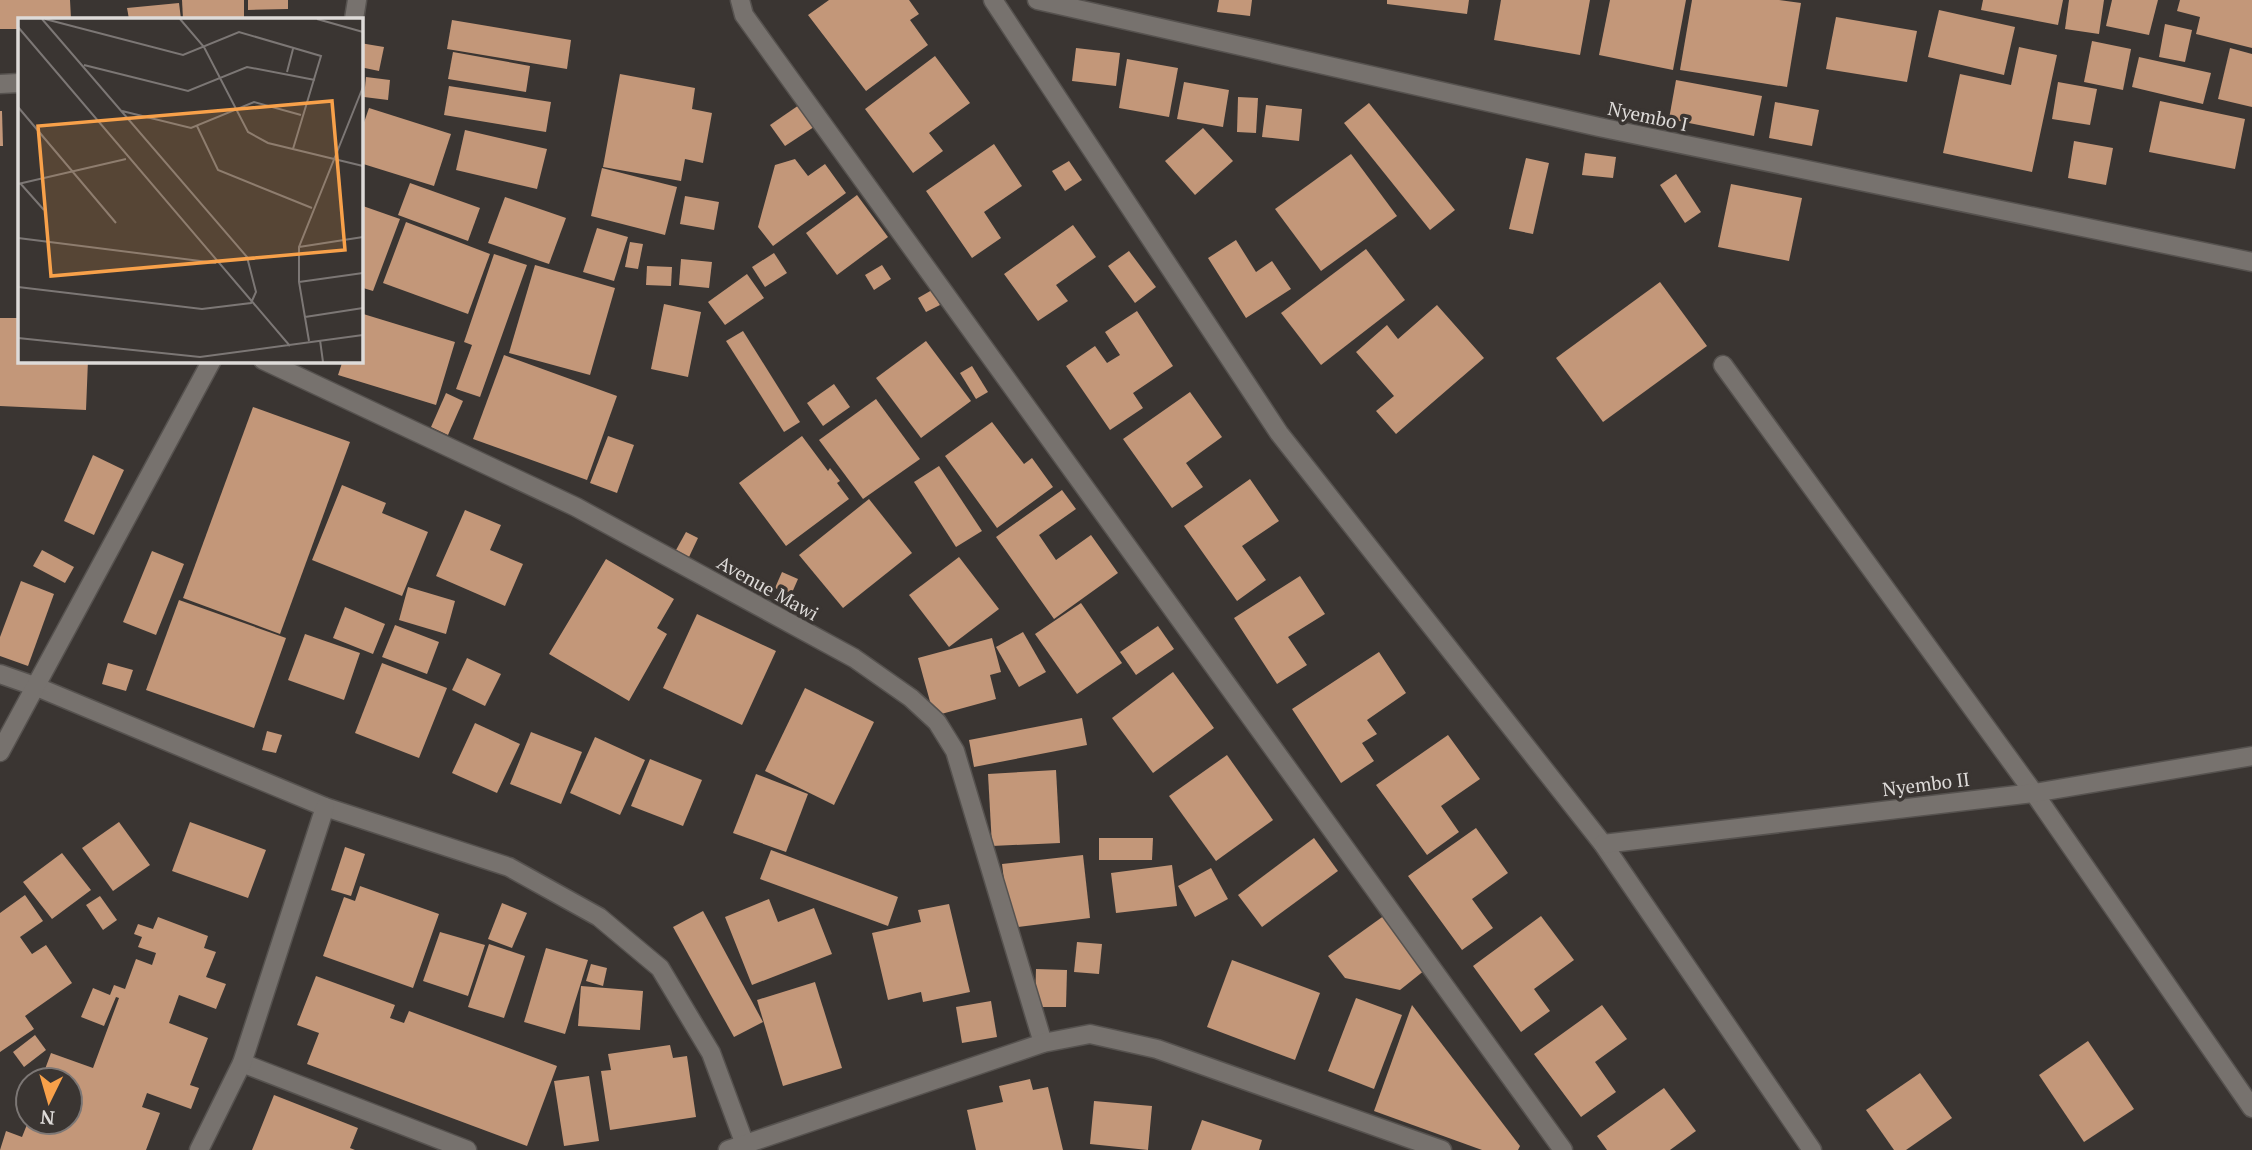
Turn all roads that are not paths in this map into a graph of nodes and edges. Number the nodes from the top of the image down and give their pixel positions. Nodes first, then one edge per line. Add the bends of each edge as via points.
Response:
1 (357, 0) edge
2 (740, 0) edge
3 (993, 0) edge
4 (1037, 0) edge
5 (354, 18) edge
6 (18, 83) edge
7 (0, 84) edge
8 (2252, 262) edge
9 (211, 362) edge
10 (267, 362) edge
11 (1723, 365) dead end
12 (0, 674) edge
13 (37, 687) junction
14 (0, 751) edge
15 (2252, 756) edge
16 (2034, 793) junction
17 (325, 807) junction
18 (1603, 844) junction
19 (1043, 1043) junction
20 (242, 1063) junction
21 (2252, 1108) edge
22 (740, 1148) edge
23 (199, 1150) edge
24 (467, 1150) edge
25 (1442, 1150) edge
26 (1563, 1150) edge
27 (1812, 1150) edge

1 - 5 street
2 - 26 street via 744,15
3 - 18 street via 1279,433
4 - 8 street, Nyembo I via 1599,127
6 - 7 street
9 - 13 street
10 - 19 street, Avenue Mawi via 576,507 854,658 911,698 937,722 955,751
11 - 16 street
12 - 13 street
13 - 14 street
13 - 17 street
15 - 16 street, Nyembo II
16 - 18 street, Nyembo II
16 - 21 street
17 - 20 street
17 - 22 street via 509,867 599,917 660,968 710,1054
18 - 27 street
19 - 22 street
19 - 25 street via 1090,1034 1157,1049
20 - 23 street
20 - 24 street

